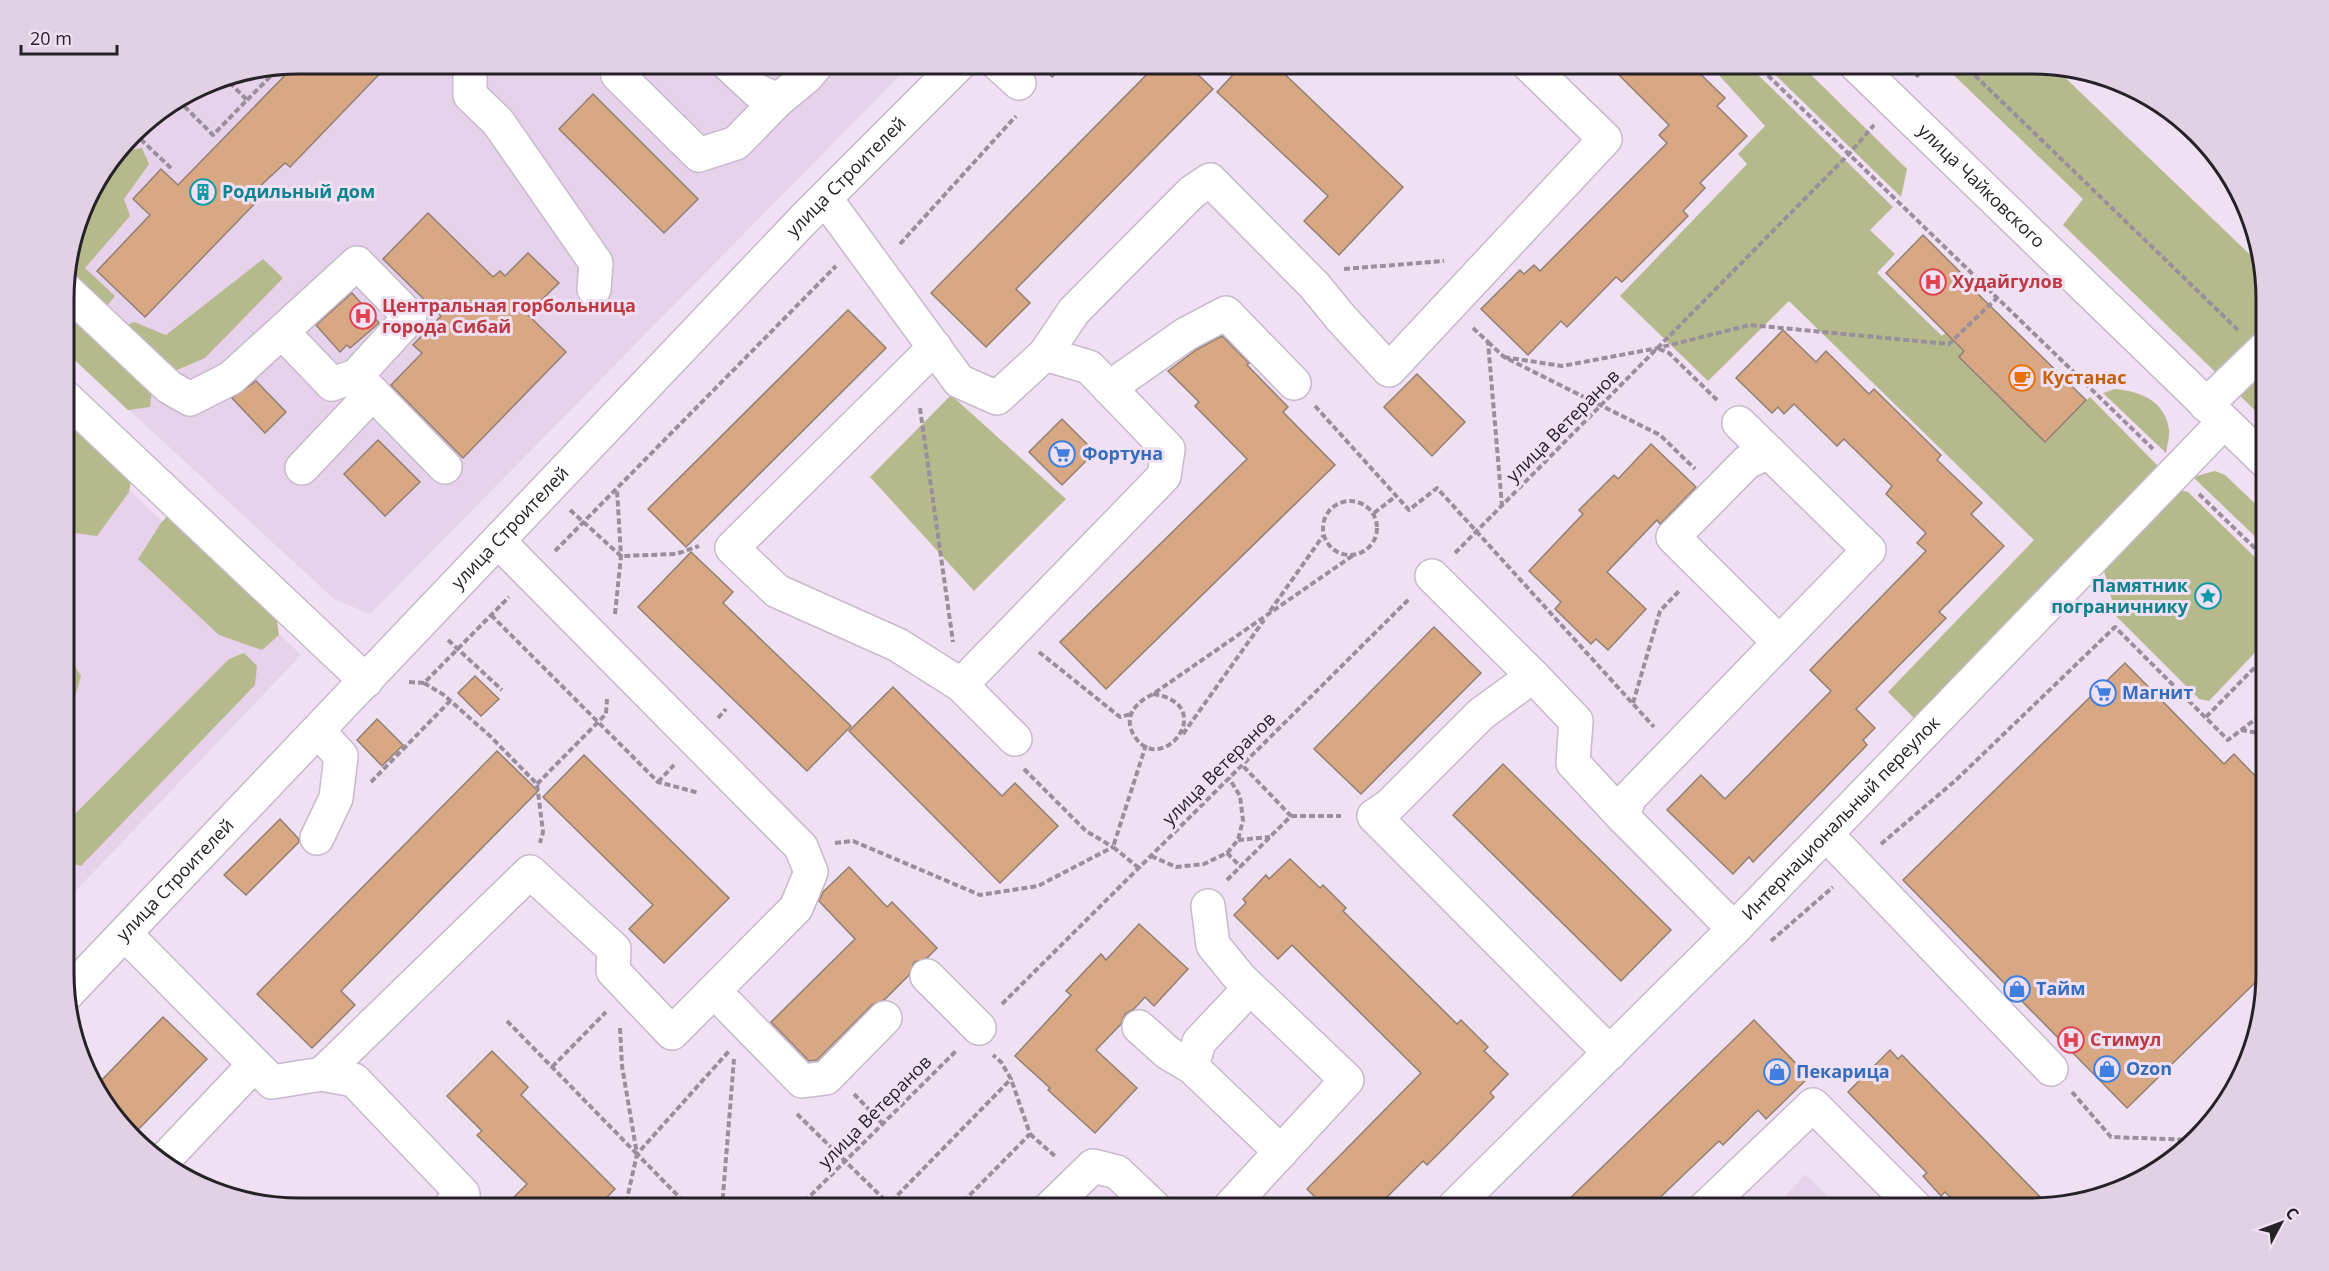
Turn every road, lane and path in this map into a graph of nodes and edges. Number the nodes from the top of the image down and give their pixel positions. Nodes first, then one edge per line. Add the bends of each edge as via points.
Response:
1 (471, 74) edge
2 (618, 74) edge
3 (739, 74) edge
4 (809, 74) edge
5 (949, 74) edge
6 (1042, 74) edge
7 (1538, 74) edge
8 (1766, 74) edge
9 (1870, 74) edge
10 (1973, 74) edge
11 (272, 75) edge
12 (231, 84) edge
13 (1020, 85) edge
14 (247, 100) junction
15 (778, 100) junction
16 (183, 105) edge
17 (140, 138) edge
18 (1849, 154) junction
19 (173, 170) dead end
20 (825, 198) junction
21 (858, 243) junction
22 (1495, 257) junction
23 (878, 269) junction
24 (1302, 272) junction
25 (594, 288) dead end
26 (74, 297) edge
27 (1997, 298) junction
28 (1450, 304) junction
29 (282, 332) junction
30 (1488, 342) junction
31 (2256, 344) edge
32 (1658, 348) junction
33 (1045, 354) junction
34 (924, 357) junction
35 (1504, 357) junction
36 (2256, 360) edge
37 (1294, 383) joint
38 (364, 385) junction
39 (1109, 388) junction
40 (74, 405) edge
41 (1602, 405) junction
42 (2215, 414) junction
43 (1739, 423) joint
44 (1769, 452) junction
45 (2256, 453) edge
46 (445, 466) dead end
47 (302, 468) dead end
48 (2176, 472) junction
49 (549, 488) junction
50 (1718, 491) junction
51 (1396, 496) junction
52 (1502, 506) junction
53 (1374, 513) junction
54 (583, 523) junction
55 (1477, 532) junction
56 (1323, 536) junction
57 (498, 541) junction
58 (732, 548) junction
59 (2256, 549) edge
60 (1355, 554) junction
61 (1703, 567) junction
62 (532, 575) junction
63 (1432, 576) junction
64 (491, 615) junction
65 (1267, 616) junction
66 (425, 619) junction
67 (1013, 631) junction
68 (1779, 642) junction
69 (954, 648) dead end
70 (457, 649) junction
71 (2256, 666) edge
72 (1533, 675) junction
73 (366, 681) junction
74 (424, 683) junction
75 (961, 685) junction
76 (502, 690) dead end
77 (1154, 694) junction
78 (450, 701) junction
79 (1633, 704) junction
80 (1131, 714) junction
81 (2205, 717) junction
82 (2256, 719) edge
83 (2241, 730) junction
84 (318, 731) junction
85 (2256, 732) edge
86 (1181, 737) junction
87 (1015, 739) joint
88 (1146, 745) junction
89 (1675, 750) junction
90 (1242, 765) junction
91 (1229, 778) junction
92 (700, 793) dead end
93 (336, 798) junction
94 (1291, 816) junction
95 (1374, 816) junction
96 (1623, 817) junction
97 (1826, 834) junction
98 (1270, 837) junction
99 (316, 838) dead end
100 (1238, 840) junction
101 (801, 847) junction
102 (1113, 847) junction
103 (1227, 853) junction
104 (1151, 856) junction
105 (1856, 866) junction
106 (1241, 867) junction
107 (1139, 868) junction
108 (530, 872) junction
109 (1208, 906) joint
110 (1734, 929) junction
111 (125, 933) junction
112 (927, 976) dead end
113 (74, 987) edge
114 (1250, 988) junction
115 (714, 991) junction
116 (624, 994) junction
117 (885, 1018) dead end
118 (507, 1021) dead end
119 (1139, 1027) dead end
120 (975, 1031) junction
121 (1610, 1053) junction
122 (254, 1065) junction
123 (552, 1067) junction
124 (1192, 1067) junction
125 (2052, 1069) joint
126 (833, 1071) junction
127 (322, 1074) junction
128 (1011, 1080) junction
129 (794, 1111) dead end
130 (882, 1123) junction
131 (2182, 1140) edge
132 (1281, 1152) junction
133 (637, 1154) junction
134 (168, 1156) edge
135 (845, 1161) junction
136 (459, 1198) edge
137 (627, 1198) edge
138 (680, 1198) edge
139 (723, 1198) edge
140 (808, 1198) edge
141 (881, 1198) edge
142 (897, 1198) edge
143 (967, 1198) edge
144 (1060, 1198) edge
145 (1144, 1198) edge
146 (1238, 1198) edge
147 (1463, 1198) edge
148 (1715, 1198) edge
149 (1906, 1198) edge

1 - 25 street via 470,95 498,122 596,263
2 - 15 street via 699,155 736,144
3 - 15 street via 757,91
4 - 15 street
5 - 20 street, улица Строителей
6 - 13 path
7 - 22 street via 1605,139
8 - 18 path
9 - 42 street, улица Чайковского
10 - 31 path
11 - 14 path
12 - 14 path
13 - 23 path
14 - 16 path via 213,135
17 - 19 path
18 - 27 path
18 - 32 path, улица Ветеранов
20 - 21 street
20 - 49 street, улица Строителей
21 - 23 street
21 - 54 path
22 - 24 path
22 - 28 street
23 - 34 street
24 - 28 street via 1389,370
24 - 33 street via 1209,180 1192,192 1074,311
26 - 29 street via 169,387 190,399 231,378
27 - 32 path via 1949,344 1750,325
27 - 48 path
28 - 30 path
29 - 38 street via 332,384
29 - 38 street via 357,263 410,317
30 - 35 path
30 - 52 path
32 - 35 path via 1562,366
32 - 41 path, улица Ветеранов
32 - 43 path via 1670,353
33 - 34 street via 997,398 959,381
33 - 39 street via 1089,367
34 - 58 street
34 - 69 path
35 - 41 path
36 - 42 street, Интернациональный переулок
37 - 39 street via 1226,314 1186,334
37 - 51 path
38 - 46 street
38 - 47 street
39 - 67 street via 1168,449 1164,476
40 - 73 street
41 - 50 path via 1659,435
41 - 52 path, улица Ветеранов
42 - 45 street, улица Чайковского
42 - 48 street, Интернациональный переулок
43 - 44 street
44 - 50 street via 1747,462
44 - 68 street via 1869,550
48 - 59 path
48 - 97 street, Интернациональный переулок
49 - 54 path
49 - 57 street, улица Строителей
50 - 61 street via 1673,537
51 - 53 path
51 - 55 path via 1409,510 1437,488
52 - 55 path, улица Ветеранов
53 - 56 path via 1362,503 1346,500 1332,507 1324,520
53 - 60 path via 1378,528 1374,543
54 - 58 path via 621,556 676,554 707,543
54 - 62 path
55 - 63 path, улица Ветеранов
55 - 79 path
56 - 60 path via 1332,549 1346,556
56 - 65 path
57 - 62 street
57 - 66 street, улица Строителей
58 - 75 street via 777,591 898,645
60 - 65 path
61 - 68 street
61 - 79 path via 1660,611
62 - 64 path
62 - 101 street
63 - 72 street
63 - 90 path, улица Ветеранов
64 - 70 path
64 - 92 path via 658,782
65 - 77 path
65 - 86 path
66 - 70 path
66 - 73 street, улица Строителей
67 - 75 street
67 - 80 path via 1120,717
68 - 89 street
70 - 74 path
70 - 76 path
71 - 81 path
72 - 95 street via 1481,714 1389,806
72 - 96 street via 1575,721 1573,763
73 - 74 path
73 - 84 street, улица Строителей
74 - 78 path
75 - 87 street
77 - 80 path via 1139,701
77 - 86 path via 1169,696 1181,707 1185,722
78 - 93 path via 356,798
78 - 108 path via 537,784 543,832
79 - 89 path
80 - 88 path via 1131,729 1139,743
81 - 83 path via 2228,740
81 - 105 path via 2115,627 1956,780
82 - 83 path
83 - 85 path
84 - 93 street via 341,756
84 - 111 street, улица Строителей
86 - 88 path via 1169,747 1153,749
87 - 102 path via 1023,768 1086,831
88 - 102 path
89 - 96 street via 1629,798
90 - 91 path, улица Ветеранов
90 - 94 path
91 - 100 path via 1240,796 1243,820
91 - 104 path, улица Ветеранов
93 - 99 street
94 - 95 path
94 - 98 path
95 - 121 street
96 - 110 street
97 - 105 street
97 - 110 street, Интернациональный переулок
98 - 100 path
98 - 106 path
100 - 103 path
101 - 102 path via 853,841 980,895 1038,886
101 - 115 street via 811,872 796,908
102 - 107 path
103 - 104 path via 1204,864 1176,867
103 - 106 path
104 - 107 path, улица Ветеранов
105 - 125 street
106 - 109 path via 1212,896
107 - 120 path, улица Ветеранов
108 - 116 street via 614,949 613,971
108 - 127 street
109 - 114 street via 1213,945
110 - 121 street, Интернациональный переулок
111 - 113 street, улица Строителей
111 - 122 street
112 - 120 street
114 - 124 street via 1199,1042
114 - 132 street via 1347,1080
115 - 116 street via 672,1034
115 - 126 street via 802,1081 826,1078
116 - 123 path
116 - 133 path via 622,1066
117 - 126 street
118 - 123 path
119 - 124 street via 1168,1053
120 - 128 path
120 - 130 path, улица Ветеранов
121 - 147 street, Интернациональный переулок
122 - 127 street via 272,1082
122 - 134 street
123 - 133 path
124 - 132 street
125 - 131 path via 2112,1137
126 - 130 path
127 - 136 street via 354,1080 463,1194
128 - 142 path
128 - 143 path via 1030,1134
129 - 135 path
130 - 135 path, улица Ветеранов
132 - 146 street
133 - 137 path
133 - 138 path
133 - 139 path via 735,1044
135 - 140 path, улица Ветеранов
135 - 141 path
144 - 145 street via 1093,1166 1117,1172
148 - 149 street via 1813,1105

